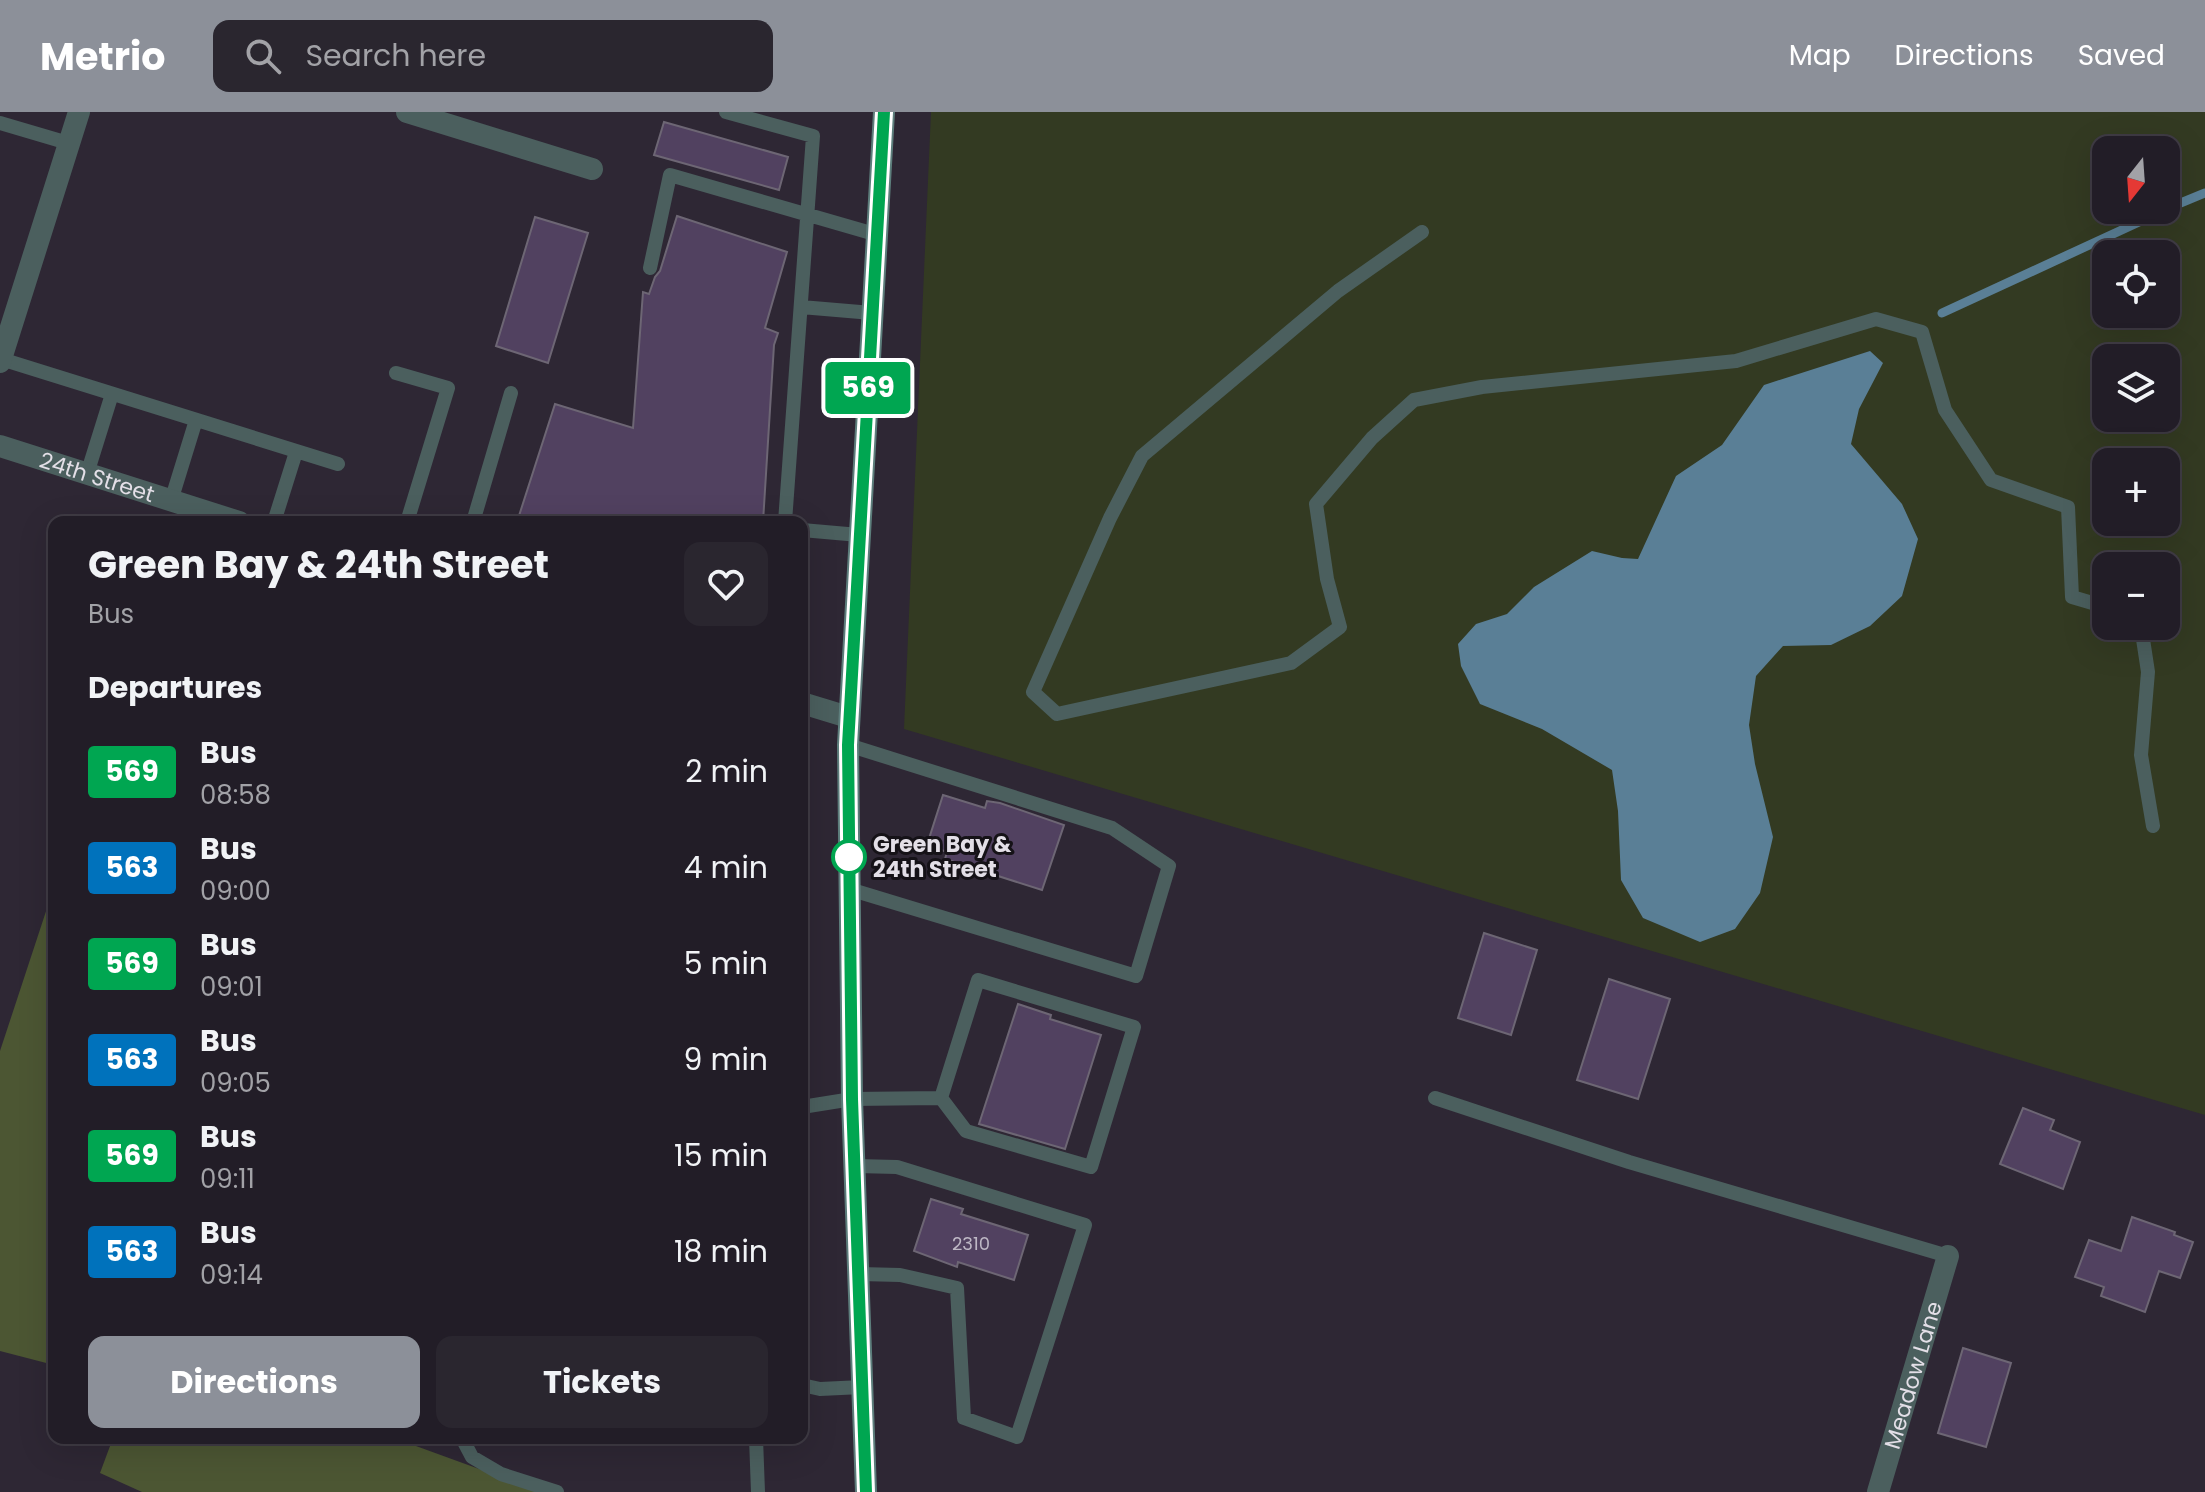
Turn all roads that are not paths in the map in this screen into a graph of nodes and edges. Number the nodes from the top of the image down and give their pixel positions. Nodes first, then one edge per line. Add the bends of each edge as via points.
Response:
1 (79, 112) edge
2 (407, 112) edge
3 (726, 112) edge
4 (884, 112) edge
5 (0, 123) edge
6 (68, 143) junction
7 (592, 169) dead end
8 (807, 215) junction
9 (1422, 232) dead end
10 (878, 235) junction
11 (650, 268) dead end
12 (801, 307) junction
13 (872, 313) junction
14 (0, 360) edge
15 (396, 373) dead end
16 (511, 393) dead end
17 (112, 394) junction
18 (196, 420) junction
19 (0, 446) edge
20 (296, 452) junction
21 (338, 464) dead end
22 (87, 474) junction
23 (171, 501) junction
24 (220, 516) edge
25 (276, 516) edge
26 (409, 516) edge
27 (475, 516) edge
28 (785, 516) edge
29 (808, 531) edge
30 (859, 535) junction
31 (2092, 603) edge
32 (2143, 640) edge
33 (808, 705) edge
34 (848, 717) junction
35 (848, 745) junction
36 (2153, 826) dead end
37 (849, 889) junction
38 (941, 1098) junction
39 (1435, 1098) dead end
40 (852, 1099) junction
41 (808, 1106) edge
42 (856, 1166) junction
43 (1948, 1256) joint
44 (860, 1274) junction
45 (808, 1386) edge
46 (862, 1387) junction
47 (465, 1444) edge
48 (756, 1444) edge
49 (557, 1492) edge
50 (758, 1492) edge
51 (866, 1492) edge
52 (1878, 1492) edge

1 - 6 street
2 - 7 street
3 - 8 lane via 813,136
4 - 10 main road
5 - 6 lane
6 - 14 street
8 - 10 lane
8 - 11 lane via 670,175
8 - 12 lane
9 - 31 lane via 1338,291 1142,456 1033,692 1057,714 1291,663 1340,627 1316,504 1372,438 1414,400 1482,387 1736,361 1876,319 1922,332 1945,410 1991,480 2068,507 2072,597
10 - 13 main road
12 - 13 lane
12 - 28 lane
13 - 30 main road
14 - 17 lane
15 - 26 lane via 448,388
16 - 27 lane
17 - 18 lane
17 - 22 lane
18 - 20 lane
18 - 23 lane
19 - 22 street, 24th Street
20 - 21 lane
20 - 25 lane
22 - 23 street, 24th Street
23 - 24 street, 24th Street
29 - 30 lane
30 - 34 main road
32 - 36 lane via 2148,672 2141,755
33 - 34 street
34 - 35 main road
35 - 37 main road
35 - 37 lane via 1112,828 1169,866 1136,976
37 - 40 main road
38 - 38 lane via 966,1131 1091,1167 1134,1027 978,980
38 - 40 lane
39 - 43 lane via 1629,1162
40 - 41 lane
40 - 42 main road
42 - 44 main road
42 - 44 lane via 897,1167 1085,1225 1017,1437 964,1418 957,1288 900,1275
43 - 52 street, Meadow Lane
44 - 46 main road
45 - 46 lane
46 - 51 main road
47 - 49 lane via 472,1457 501,1474
48 - 50 lane

